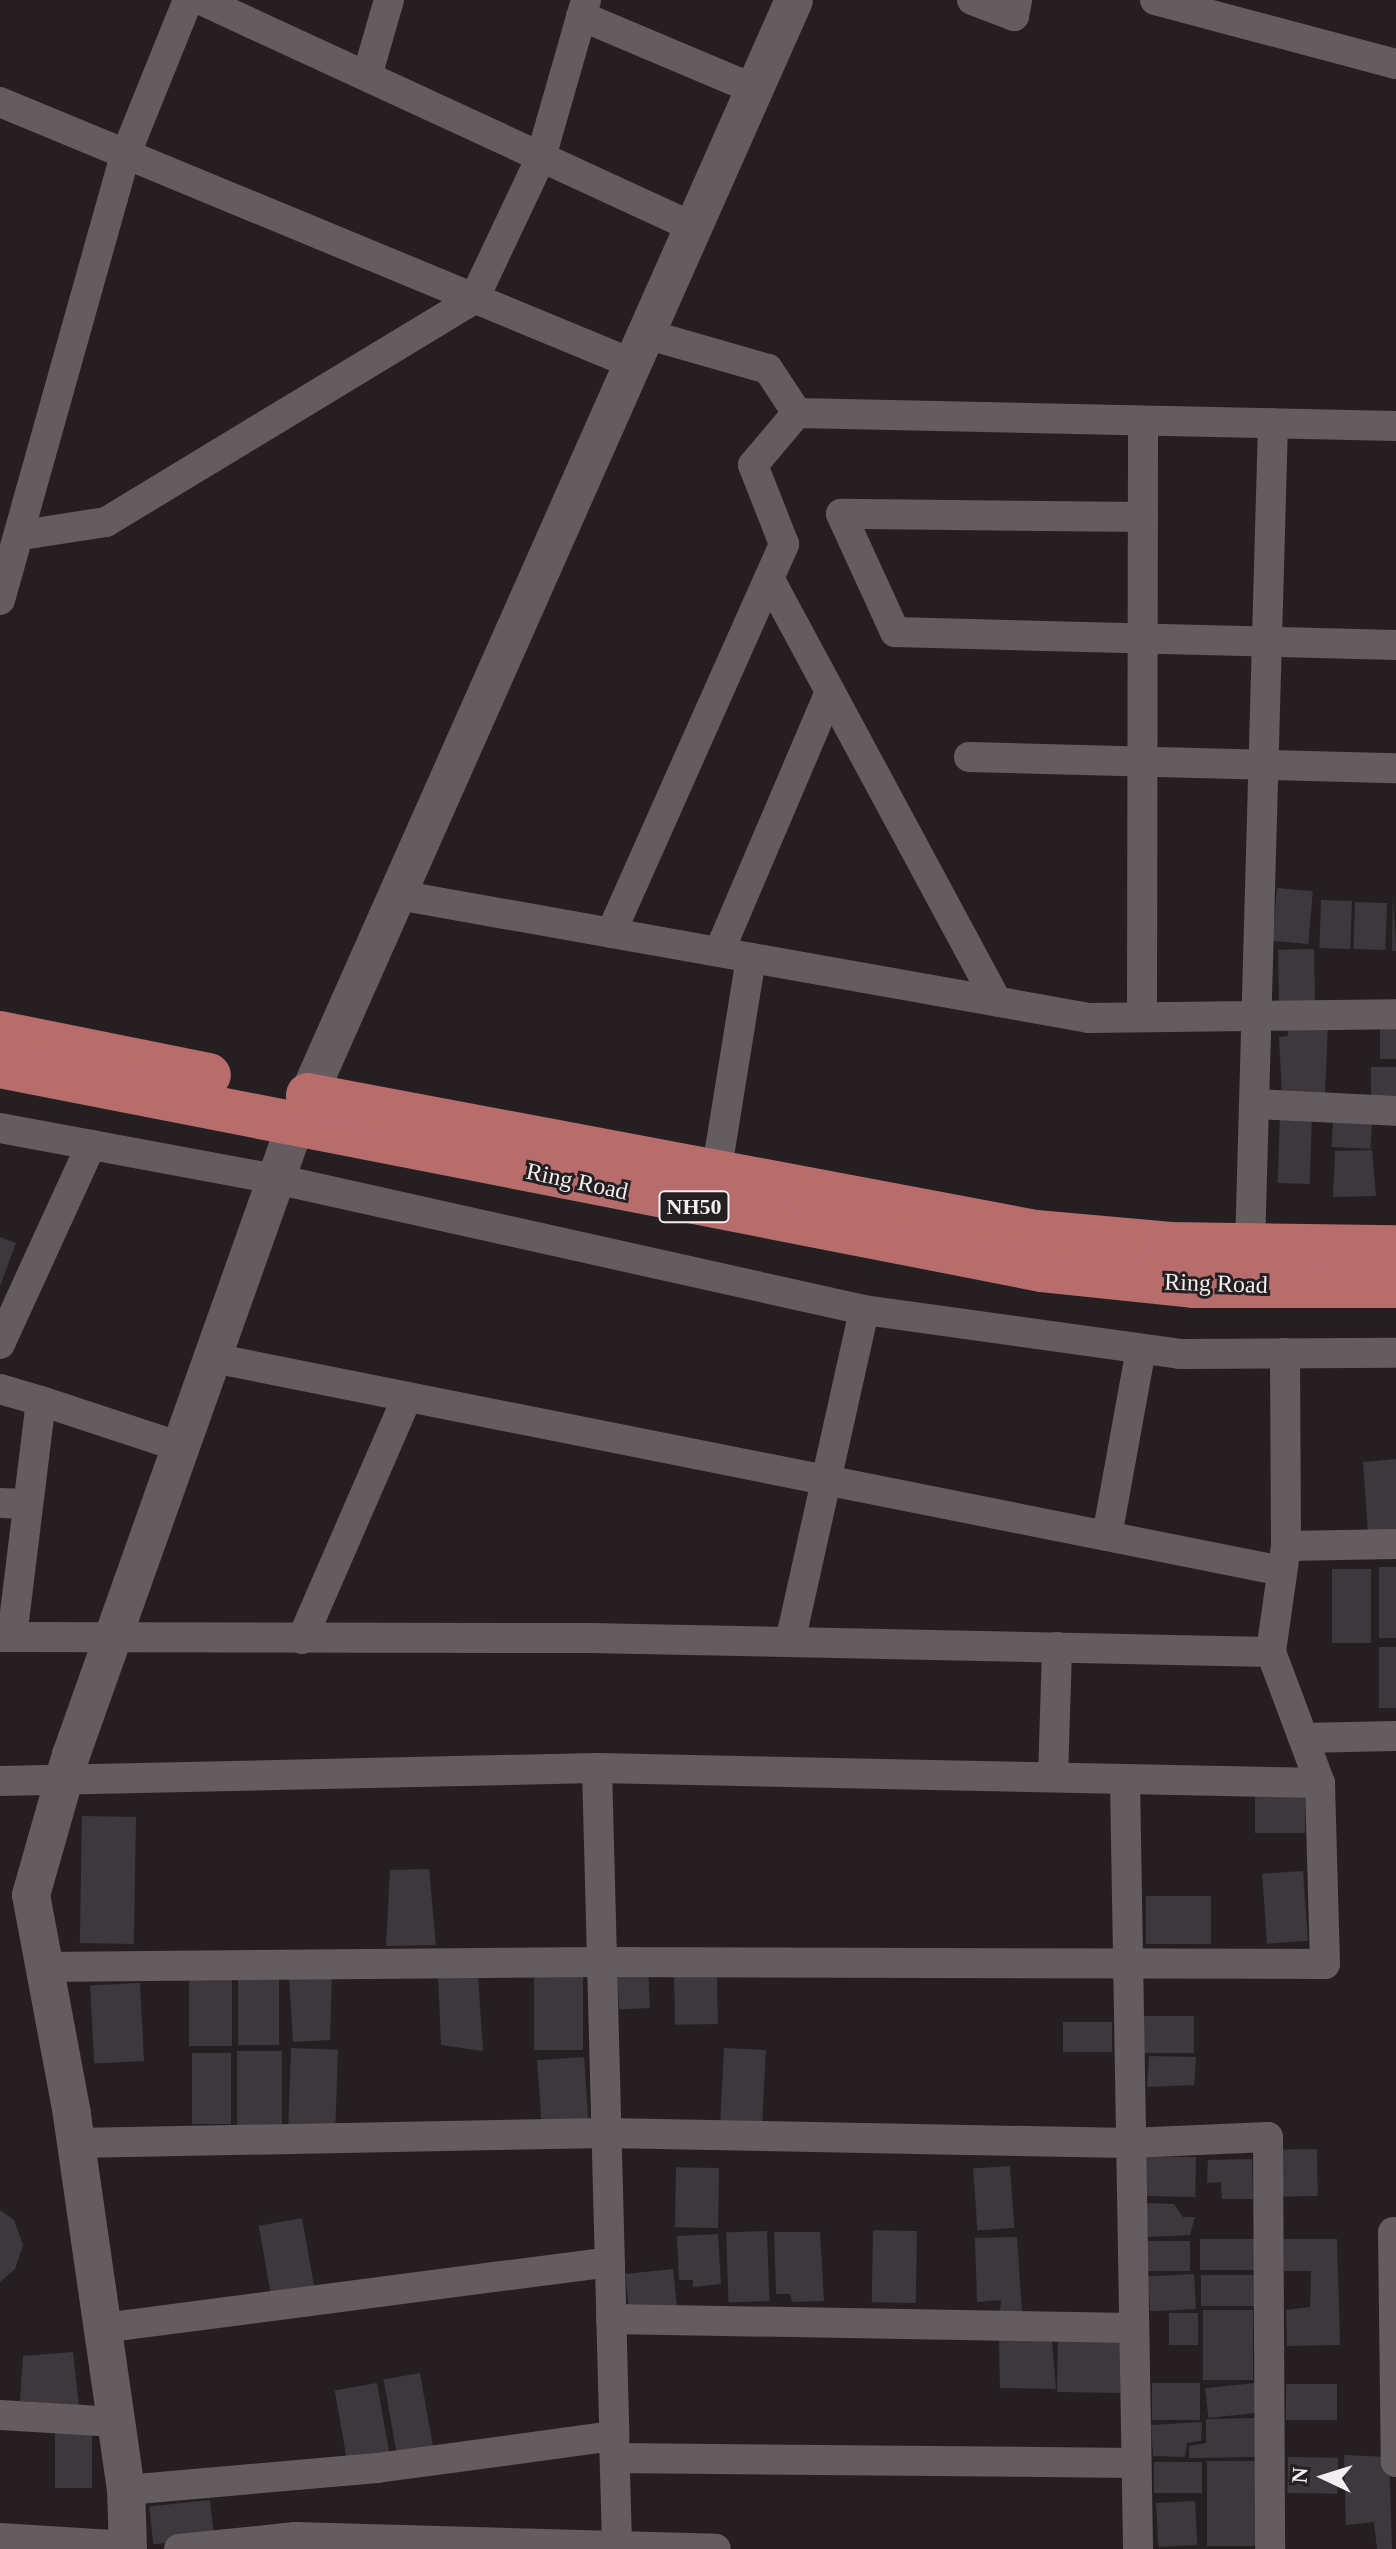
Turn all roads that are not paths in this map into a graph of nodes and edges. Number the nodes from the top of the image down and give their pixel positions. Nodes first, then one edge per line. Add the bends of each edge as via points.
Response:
1 (188, 0) edge
2 (201, 0) edge
3 (389, 0) edge
4 (794, 0) edge
5 (972, 0) edge
6 (1017, 0) edge
7 (1155, 0) edge
8 (583, 8) edge
9 (1396, 64) edge
10 (367, 76) junction
11 (754, 89) junction
12 (0, 102) edge
13 (125, 156) junction
14 (541, 157) junction
15 (693, 227) junction
16 (474, 299) junction
17 (639, 349) junction
18 (797, 413) junction
19 (1143, 421) junction
20 (1273, 423) junction
21 (1396, 426) edge
22 (1143, 517) junction
23 (22, 535) junction
24 (769, 578) junction
25 (0, 600) edge
26 (1143, 639) junction
27 (1267, 644) junction
28 (1396, 645) edge
29 (830, 692) junction
30 (969, 757) dead end
31 (1143, 762) junction
32 (1264, 763) junction
33 (1396, 768) edge
34 (398, 895) junction
35 (611, 933) junction
36 (719, 952) junction
37 (751, 958) junction
38 (997, 1002) junction
39 (1396, 1014) edge
40 (1258, 1016) junction
41 (1142, 1017) junction
42 (0, 1033) edge
43 (0, 1066) edge
44 (1255, 1104) junction
45 (303, 1109) junction
46 (1396, 1111) edge
47 (0, 1128) edge
48 (91, 1145) junction
49 (716, 1174) junction
50 (276, 1179) junction
51 (1250, 1247) junction
52 (1396, 1247) edge
53 (1396, 1286) edge
54 (864, 1310) junction
55 (0, 1344) edge
56 (1141, 1349) junction
57 (1285, 1353) junction
58 (1396, 1353) edge
59 (213, 1358) junction
60 (0, 1389) edge
61 (407, 1397) junction
62 (41, 1401) junction
63 (181, 1447) junction
64 (826, 1481) junction
65 (14, 1504) edge
66 (1107, 1536) junction
67 (1396, 1544) edge
68 (1284, 1559) junction
69 (6, 1637) edge
70 (302, 1639) junction
71 (112, 1640) junction
72 (790, 1642) junction
73 (1057, 1647) junction
74 (1271, 1652) junction
75 (1396, 1736) edge
76 (1303, 1738) junction
77 (597, 1768) junction
78 (1053, 1777) junction
79 (1125, 1779) junction
80 (0, 1781) edge
81 (63, 1782) junction
82 (1320, 1783) junction
83 (602, 1962) junction
84 (1125, 1963) junction
85 (43, 1967) junction
86 (606, 2133) junction
87 (76, 2143) junction
88 (1129, 2143) junction
89 (1393, 2232) dead end
90 (610, 2262) junction
91 (611, 2319) junction
92 (103, 2328) junction
93 (1133, 2328) junction
94 (0, 2415) edge
95 (116, 2422) junction
96 (614, 2447) junction
97 (1396, 2462) edge
98 (1136, 2463) junction
99 (126, 2490) junction
100 (0, 2538) edge
101 (348, 2544) edge
102 (536, 2546) edge
103 (617, 2546) junction
104 (128, 2548) edge
105 (179, 2549) edge
106 (701, 2549) edge
107 (716, 2549) edge
108 (1138, 2549) edge
109 (1270, 2549) edge

1 - 13 street
2 - 10 street
3 - 10 street
4 - 11 street
5 - 6 street via 1014,16
7 - 9 street
8 - 11 street
8 - 14 street
10 - 14 street
11 - 15 street
12 - 13 street
13 - 16 street
13 - 23 street
14 - 15 street
14 - 16 street
15 - 17 street
16 - 17 street
16 - 23 street via 106,522
17 - 18 street via 768,369
17 - 34 street
18 - 19 street
18 - 24 street via 753,465 784,544
19 - 20 street
19 - 22 street
20 - 21 street
20 - 27 street
22 - 26 street
22 - 26 street via 841,514 895,632
23 - 25 street
24 - 29 street
24 - 35 street
26 - 27 street
26 - 31 street
27 - 28 street
27 - 32 street
29 - 36 street
29 - 38 street
30 - 31 street
31 - 32 street
31 - 41 street
32 - 33 street
32 - 40 street
34 - 35 street
34 - 45 street
35 - 36 street
36 - 37 street
37 - 38 street
37 - 49 street
38 - 41 street via 1089,1018
39 - 40 street
40 - 41 street
40 - 44 street
42 - 45 highway, Ring Road / NH50
43 - 45 highway, Ring Road / NH50
44 - 46 street
44 - 51 street
45 - 49 highway, Ring Road / NH50
45 - 50 street
45 - 53 highway, Ring Road / NH50 via 696,1207 1042,1270 1193,1286
47 - 48 street
48 - 50 street
48 - 55 street
49 - 51 highway, Ring Road / NH50 via 1036,1232
50 - 54 street
50 - 59 street
51 - 52 highway, Ring Road / NH50
54 - 56 street
54 - 64 street
56 - 57 street
56 - 66 street
57 - 58 street
57 - 68 street
59 - 61 street
59 - 63 street
60 - 62 street
61 - 64 street
61 - 70 street
62 - 63 street
62 - 65 street
63 - 71 street
64 - 66 street
64 - 72 street
65 - 69 street
66 - 68 street
67 - 68 street
68 - 74 street
69 - 71 street
70 - 71 street
70 - 72 street
71 - 81 street
72 - 73 street
73 - 74 street
73 - 78 street
74 - 76 street
75 - 76 street
76 - 82 street
77 - 78 street
77 - 81 street
77 - 83 street
78 - 79 street
79 - 82 street
79 - 84 street
80 - 81 street
81 - 85 street via 31,1895
82 - 84 street via 1325,1964
83 - 84 street
83 - 85 street
83 - 86 street
84 - 88 street
85 - 87 street
86 - 87 street
86 - 88 street
86 - 90 street
87 - 92 street
88 - 93 street
88 - 109 street via 1268,2137
89 - 97 street
90 - 91 street
90 - 92 street
91 - 93 street
91 - 96 street
92 - 95 street
93 - 98 street
94 - 95 street
95 - 99 street
96 - 98 street
96 - 99 street
96 - 103 street
98 - 108 street
99 - 104 street
100 - 104 street
101 - 102 street
101 - 105 street via 295,2537
102 - 103 street
103 - 106 street
106 - 107 street

